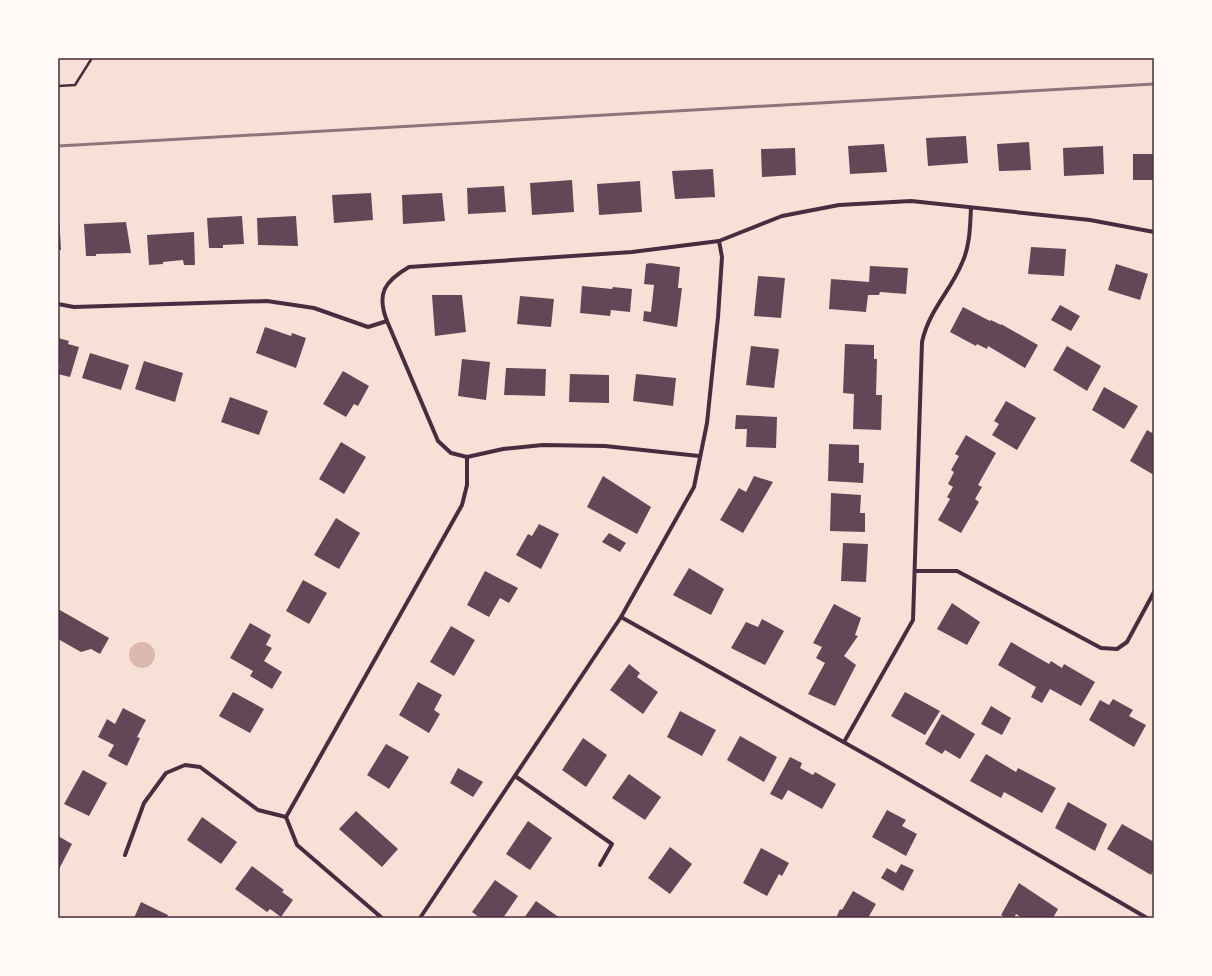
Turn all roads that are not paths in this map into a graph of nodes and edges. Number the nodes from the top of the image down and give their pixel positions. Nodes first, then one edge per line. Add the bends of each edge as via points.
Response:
1 (971, 208) junction
2 (1154, 232) edge
3 (718, 241) junction
4 (58, 304) edge
5 (387, 321) junction
6 (699, 456) junction
7 (467, 457) junction
8 (915, 571) junction
9 (1154, 592) edge
10 (621, 618) junction
11 (844, 742) junction
12 (515, 776) junction
13 (286, 817) junction
14 (124, 855) dead end
15 (600, 865) dead end
16 (382, 918) edge
17 (420, 918) edge
18 (1147, 918) edge

1 - 2 street via 1090,220
1 - 3 street via 911,201 839,205 782,216
1 - 8 street via 968,242 962,263 926,325 922,342
3 - 5 street via 632,252 409,267 393,276 384,288 382,308
3 - 6 street via 722,257 718,317 707,424
4 - 5 street via 74,307 267,301 314,308 368,327
5 - 7 street via 438,441 451,453
6 - 7 street via 605,446 543,445 503,449
6 - 10 street via 694,487
7 - 13 street via 467,485 462,505
8 - 9 street via 957,571 1101,648 1117,649 1127,642
8 - 11 street via 913,620
10 - 11 street
10 - 12 street
11 - 18 street
12 - 15 street via 612,844
12 - 17 street
13 - 14 street via 258,810 200,767 185,765 166,773 144,803
13 - 16 street via 297,845

